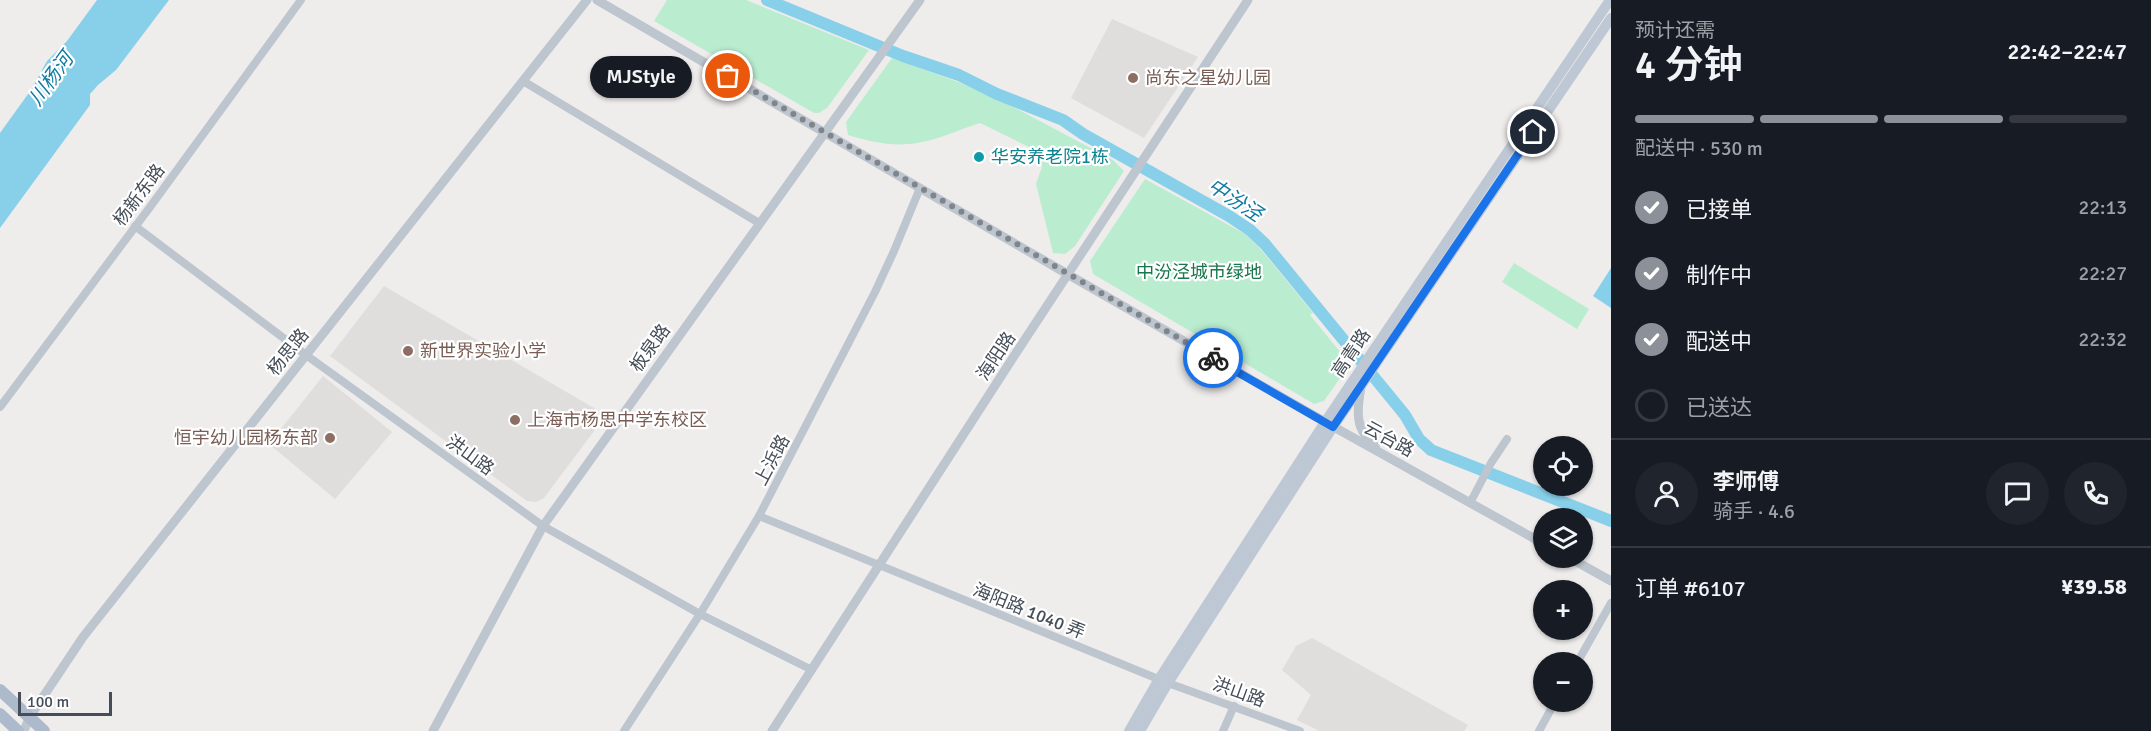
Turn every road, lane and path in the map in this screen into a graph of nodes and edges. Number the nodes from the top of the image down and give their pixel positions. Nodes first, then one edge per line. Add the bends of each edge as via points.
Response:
1 (301, 0) edge
2 (587, 0) edge
3 (597, 0) edge
4 (920, 0) edge
5 (1248, 0) edge
6 (1610, 0) edge
7 (1611, 18) edge
8 (523, 81) junction
9 (824, 133) junction
10 (920, 188) junction
11 (759, 223) junction
12 (135, 226) junction
13 (1069, 275) junction
14 (306, 355) junction
15 (1374, 356) junction
16 (1361, 379) junction
17 (0, 406) edge
18 (1329, 424) junction
19 (1507, 439) dead end
20 (1395, 461) junction
21 (1470, 503) junction
22 (759, 516) junction
23 (543, 526) junction
24 (1533, 538) edge
25 (879, 565) junction
26 (1588, 568) edge
27 (1611, 581) edge
28 (1611, 603) edge
29 (700, 614) junction
30 (1583, 652) edge
31 (812, 670) junction
32 (1163, 681) junction
33 (0, 690) edge
34 (1234, 706) junction
35 (1549, 712) edge
36 (0, 714) edge
37 (29, 718) junction
38 (18, 731) edge
39 (24, 731) edge
40 (44, 731) edge
41 (433, 731) edge
42 (624, 731) edge
43 (772, 731) edge
44 (1129, 731) edge
45 (1140, 731) edge
46 (1224, 731) edge
47 (1300, 731) edge
48 (1539, 731) edge

1 - 12 street, 杨新东路
2 - 8 street, 杨思路
3 - 9 street, 云台路
4 - 9 street, 板泉路
5 - 13 street, 海阳路
6 - 15 main road, 高青路
7 - 15 main road, 高青路
8 - 11 street
8 - 14 street, 杨思路
9 - 10 street, 云台路
9 - 11 street, 板泉路
10 - 13 street, 云台路
10 - 22 street, 上浜路 via 875,292
11 - 23 street, 板泉路
12 - 14 street, 洪山路
12 - 17 street, 杨新东路
13 - 18 street, 云台路
13 - 25 street, 海阳路
14 - 23 street, 洪山路
14 - 37 street, 杨思路 via 83,637
15 - 16 main road, 高青路
16 - 18 main road, 高青路
16 - 20 street via 1357,412 1363,434 1389,452
18 - 20 street, 云台路
18 - 32 main road, 高青路
19 - 21 street
20 - 21 street, 云台路
21 - 24 street, 云台路
22 - 25 street, 海阳路 1040 弄
22 - 29 street, 上浜路
23 - 29 street, 洪山路
23 - 41 street, 板泉路
25 - 31 street, 海阳路
25 - 32 street, 海阳路 1040 弄
26 - 27 street
28 - 30 street
29 - 31 street, 洪山路
29 - 42 street, 上浜路
31 - 43 street, 海阳路
32 - 34 street, 洪山路
32 - 44 main road, 高青路
32 - 45 main road, 高青路
33 - 37 main road
34 - 46 street
34 - 47 street, 洪山路
35 - 48 street
36 - 38 main road
37 - 39 street, 杨思路
37 - 40 main road

